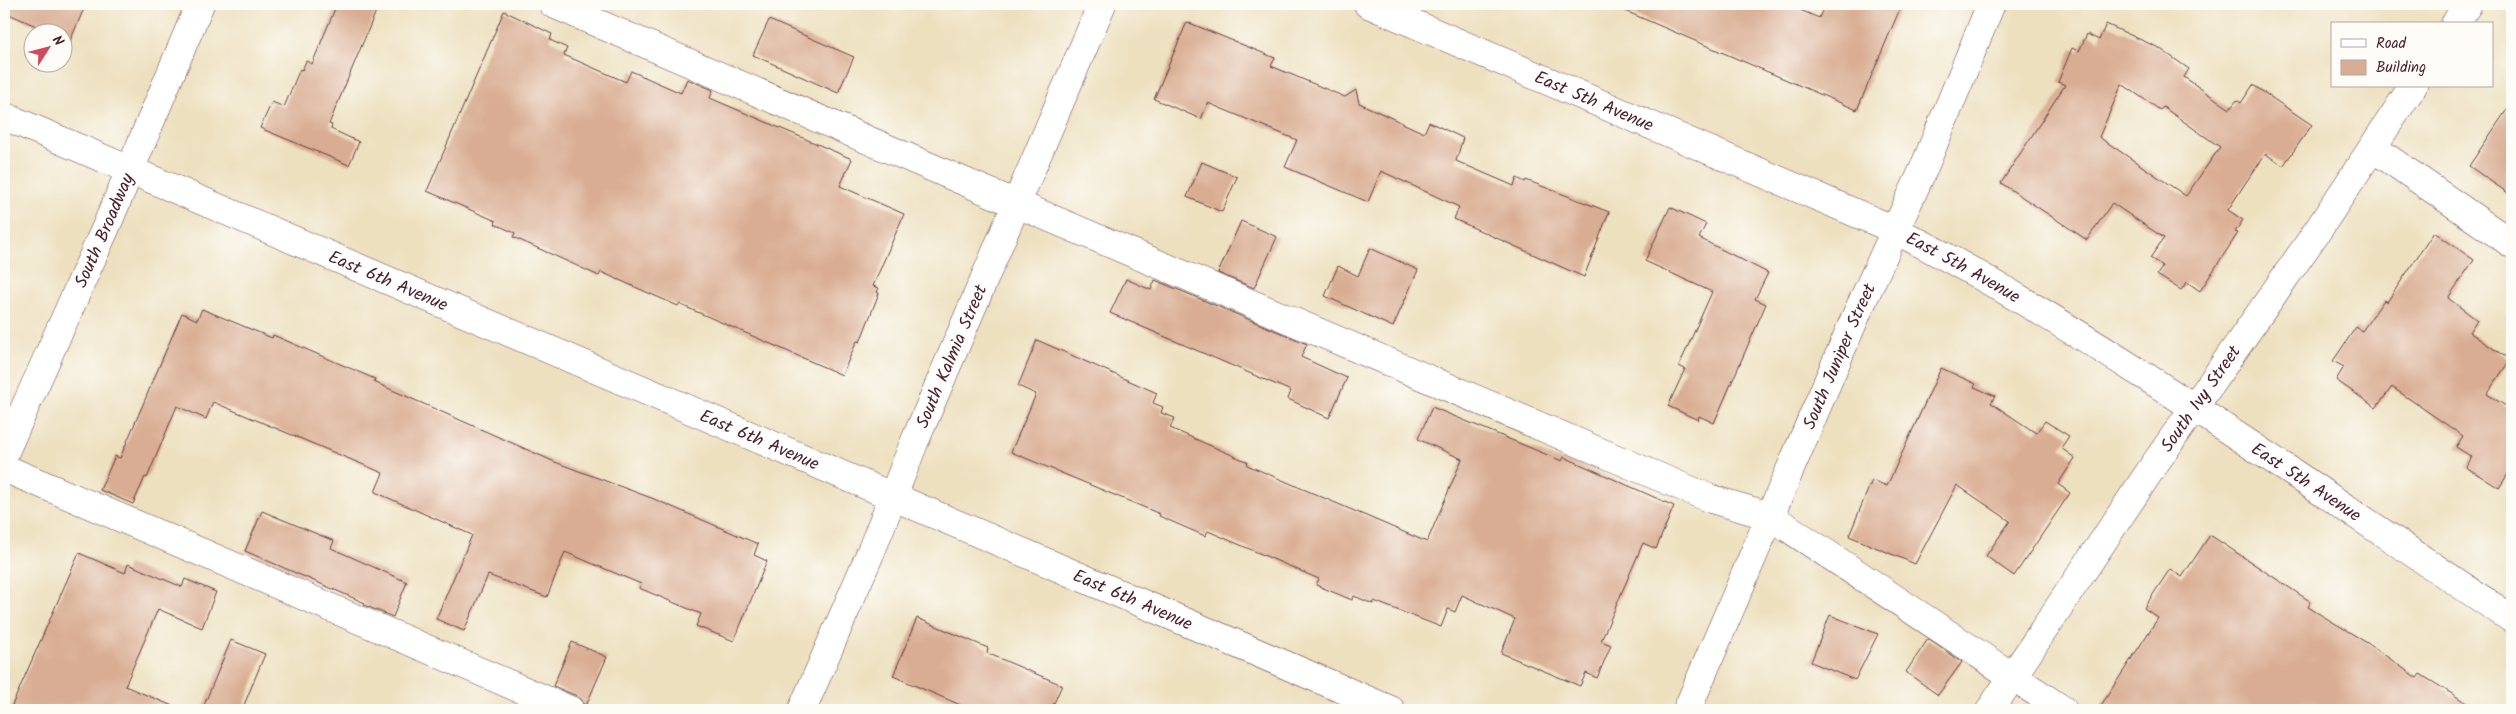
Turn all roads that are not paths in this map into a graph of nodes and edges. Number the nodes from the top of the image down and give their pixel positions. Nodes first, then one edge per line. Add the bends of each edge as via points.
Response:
1 (200, 4) edge
2 (554, 4) edge
3 (1102, 4) edge
4 (1368, 4) edge
5 (1991, 4) edge
6 (2468, 4) edge
7 (2455, 22) edge
8 (2412, 88) edge
9 (4, 116) edge
10 (2372, 148) junction
11 (129, 170) junction
12 (1017, 203) junction
13 (1895, 230) junction
14 (2512, 244) edge
15 (2194, 407) junction
16 (4, 454) edge
17 (4, 468) edge
18 (893, 497) junction
19 (1770, 516) junction
20 (2512, 619) edge
21 (2013, 676) junction
22 (570, 710) edge
23 (802, 710) edge
24 (1391, 710) edge
25 (1687, 710) edge
26 (1990, 710) edge
27 (2063, 710) edge

1 - 11 street, South Broadway
2 - 12 street
3 - 12 street, South Kalmia Street
4 - 13 street, East 5th Avenue
5 - 13 street, South Juniper Street
6 - 7 street
8 - 10 street, South Ivy Street
9 - 11 street, East 6th Avenue
10 - 14 street
10 - 15 street, South Ivy Street
11 - 16 street, South Broadway
11 - 18 street, East 6th Avenue
12 - 18 street, South Kalmia Street
12 - 19 street via 1711,499
13 - 15 street, East 5th Avenue via 1963,264
13 - 19 street, South Juniper Street
15 - 20 street, East 5th Avenue
15 - 21 street, South Ivy Street
17 - 22 street
18 - 23 street, South Kalmia Street
18 - 24 street, East 6th Avenue
19 - 21 street
19 - 25 street, South Juniper Street
21 - 26 street, South Ivy Street
21 - 27 street

